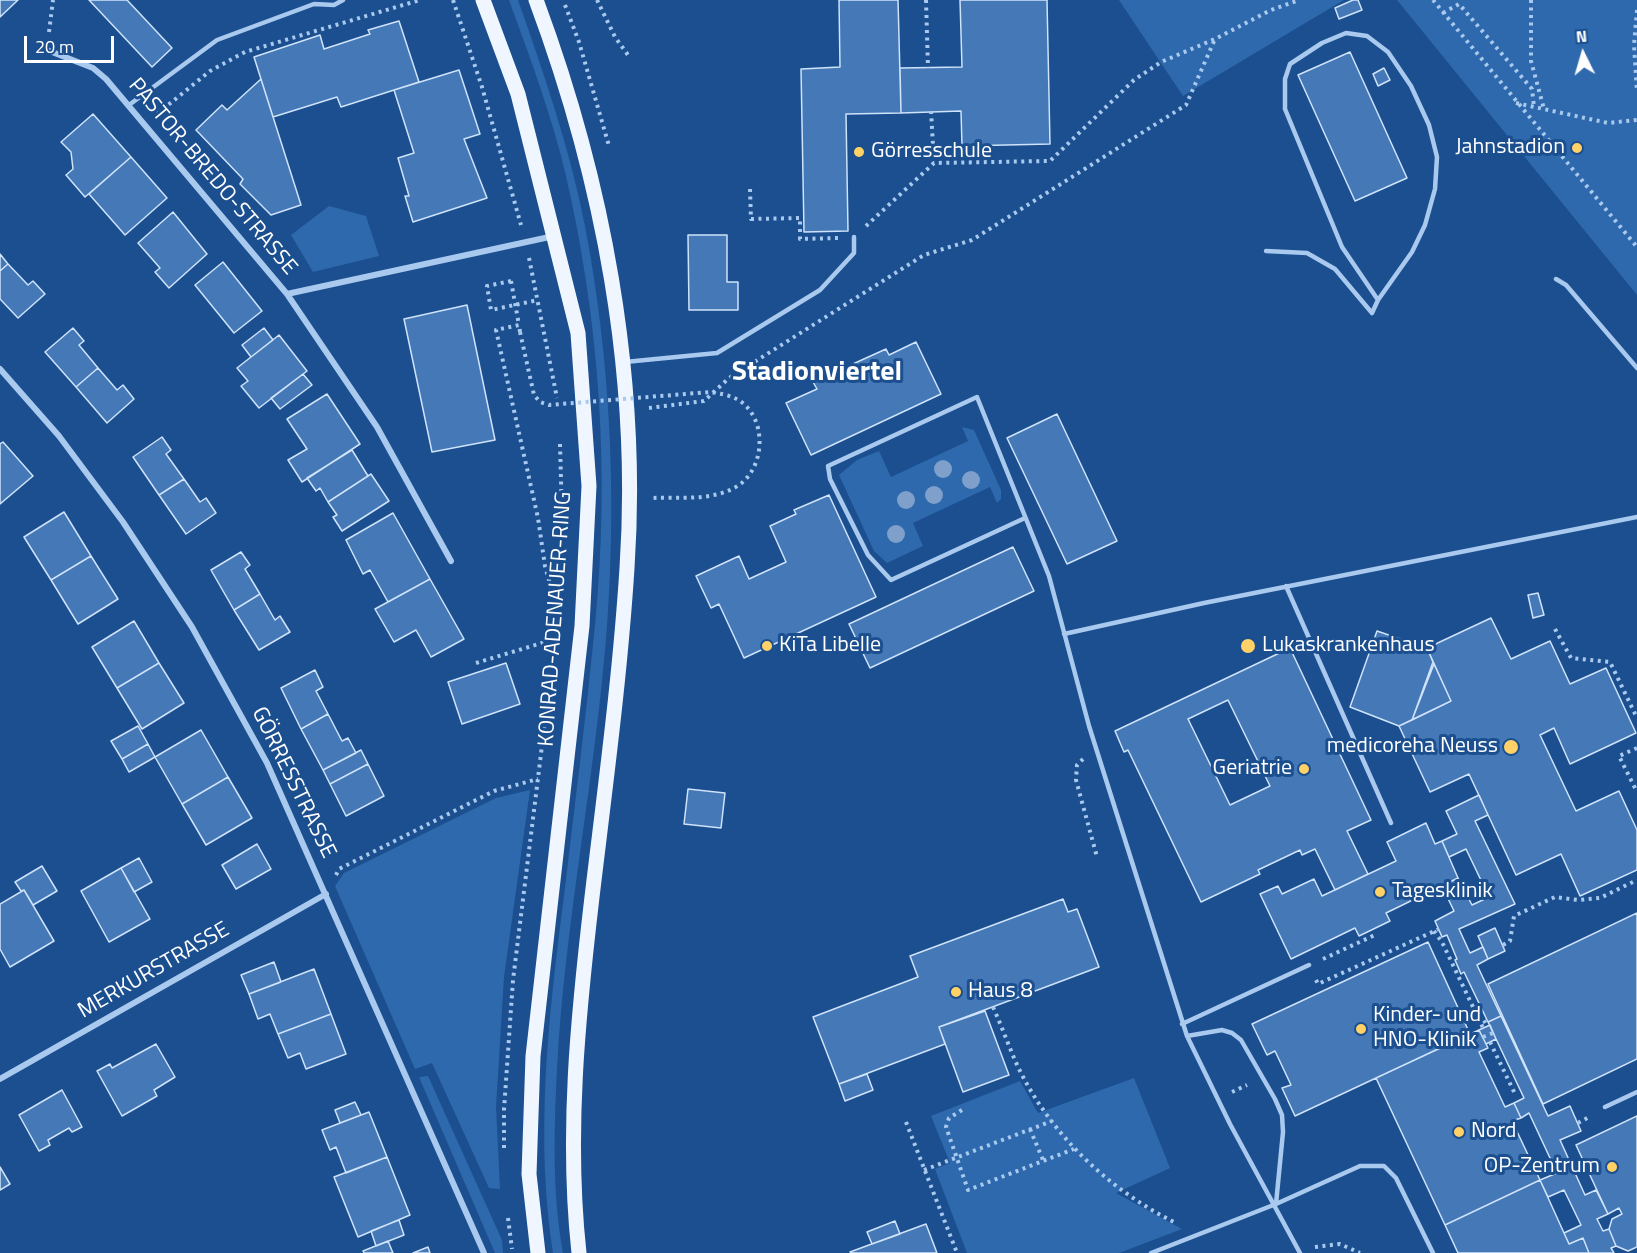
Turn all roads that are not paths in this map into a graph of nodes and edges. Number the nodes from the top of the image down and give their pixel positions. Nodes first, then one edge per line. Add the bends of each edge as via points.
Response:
1 (343, 0) edge
2 (483, 0) edge
3 (536, 0) edge
4 (316, 2) edge
5 (47, 50) road end
6 (129, 105) junction
7 (556, 236) junction
8 (854, 237) road end
9 (1266, 251) dead end
10 (1556, 279) dead end
11 (287, 294) junction
12 (1378, 300) junction
13 (622, 362) junction
14 (1637, 368) edge
15 (0, 369) edge
16 (1637, 517) edge
17 (1024, 519) junction
18 (451, 561) dead end
19 (1286, 586) junction
20 (1064, 634) junction
21 (1391, 823) dead end
22 (326, 894) junction
23 (1309, 965) road end
24 (1182, 1024) junction
25 (1187, 1036) junction
26 (0, 1079) edge
27 (1637, 1092) edge
28 (1605, 1107) dead end
29 (1276, 1204) junction
30 (484, 1253) edge
31 (538, 1253) edge
32 (579, 1253) edge
33 (1152, 1253) edge
34 (1300, 1253) edge
35 (1433, 1253) edge

1 - 4 lane via 334,5
2 - 7 main road, KONRAD-ADENAUER-RING via 518,94
3 - 13 main road via 565,77 601,216
4 - 6 lane via 217,40
5 - 6 street, PASTOR-BREDO-STRASSE via 93,68
6 - 11 street, PASTOR-BREDO-STRASSE
7 - 11 street, PASTOR-BREDO-STRASSE
7 - 31 main road, KONRAD-ADENAUER-RING via 578,333 589,486 582,626 533,1056 530,1174
8 - 13 lane via 854,253 820,290 717,353
9 - 12 lane via 1307,253 1335,268 1372,313
10 - 14 lane via 1566,285
11 - 18 street, PASTOR-BREDO-STRASSE via 377,427
12 - 12 lane via 1412,252 1425,225 1435,189 1437,157 1420,105 1389,52 1367,36 1346,33 1290,64 1285,79 1285,109 1342,247
13 - 32 main road via 629,497 627,576 580,998 573,1175
15 - 22 street, GÖRRESSTRASSE via 59,436 123,522 192,627 267,764
16 - 19 lane
17 - 17 lane via 891,580 868,555 830,479 828,466 977,396
17 - 20 lane via 1049,576
19 - 20 lane
19 - 21 lane
20 - 24 lane
22 - 26 street, MERKURSTRASSE
22 - 30 street, GÖRRESSTRASSE
23 - 24 lane
24 - 25 lane
25 - 29 lane via 1230,1124
25 - 29 lane via 1232,1032 1241,1040 1275,1099 1282,1115 1283,1132
27 - 28 lane
29 - 33 lane
29 - 34 lane
29 - 35 lane via 1360,1166 1384,1166 1396,1178

